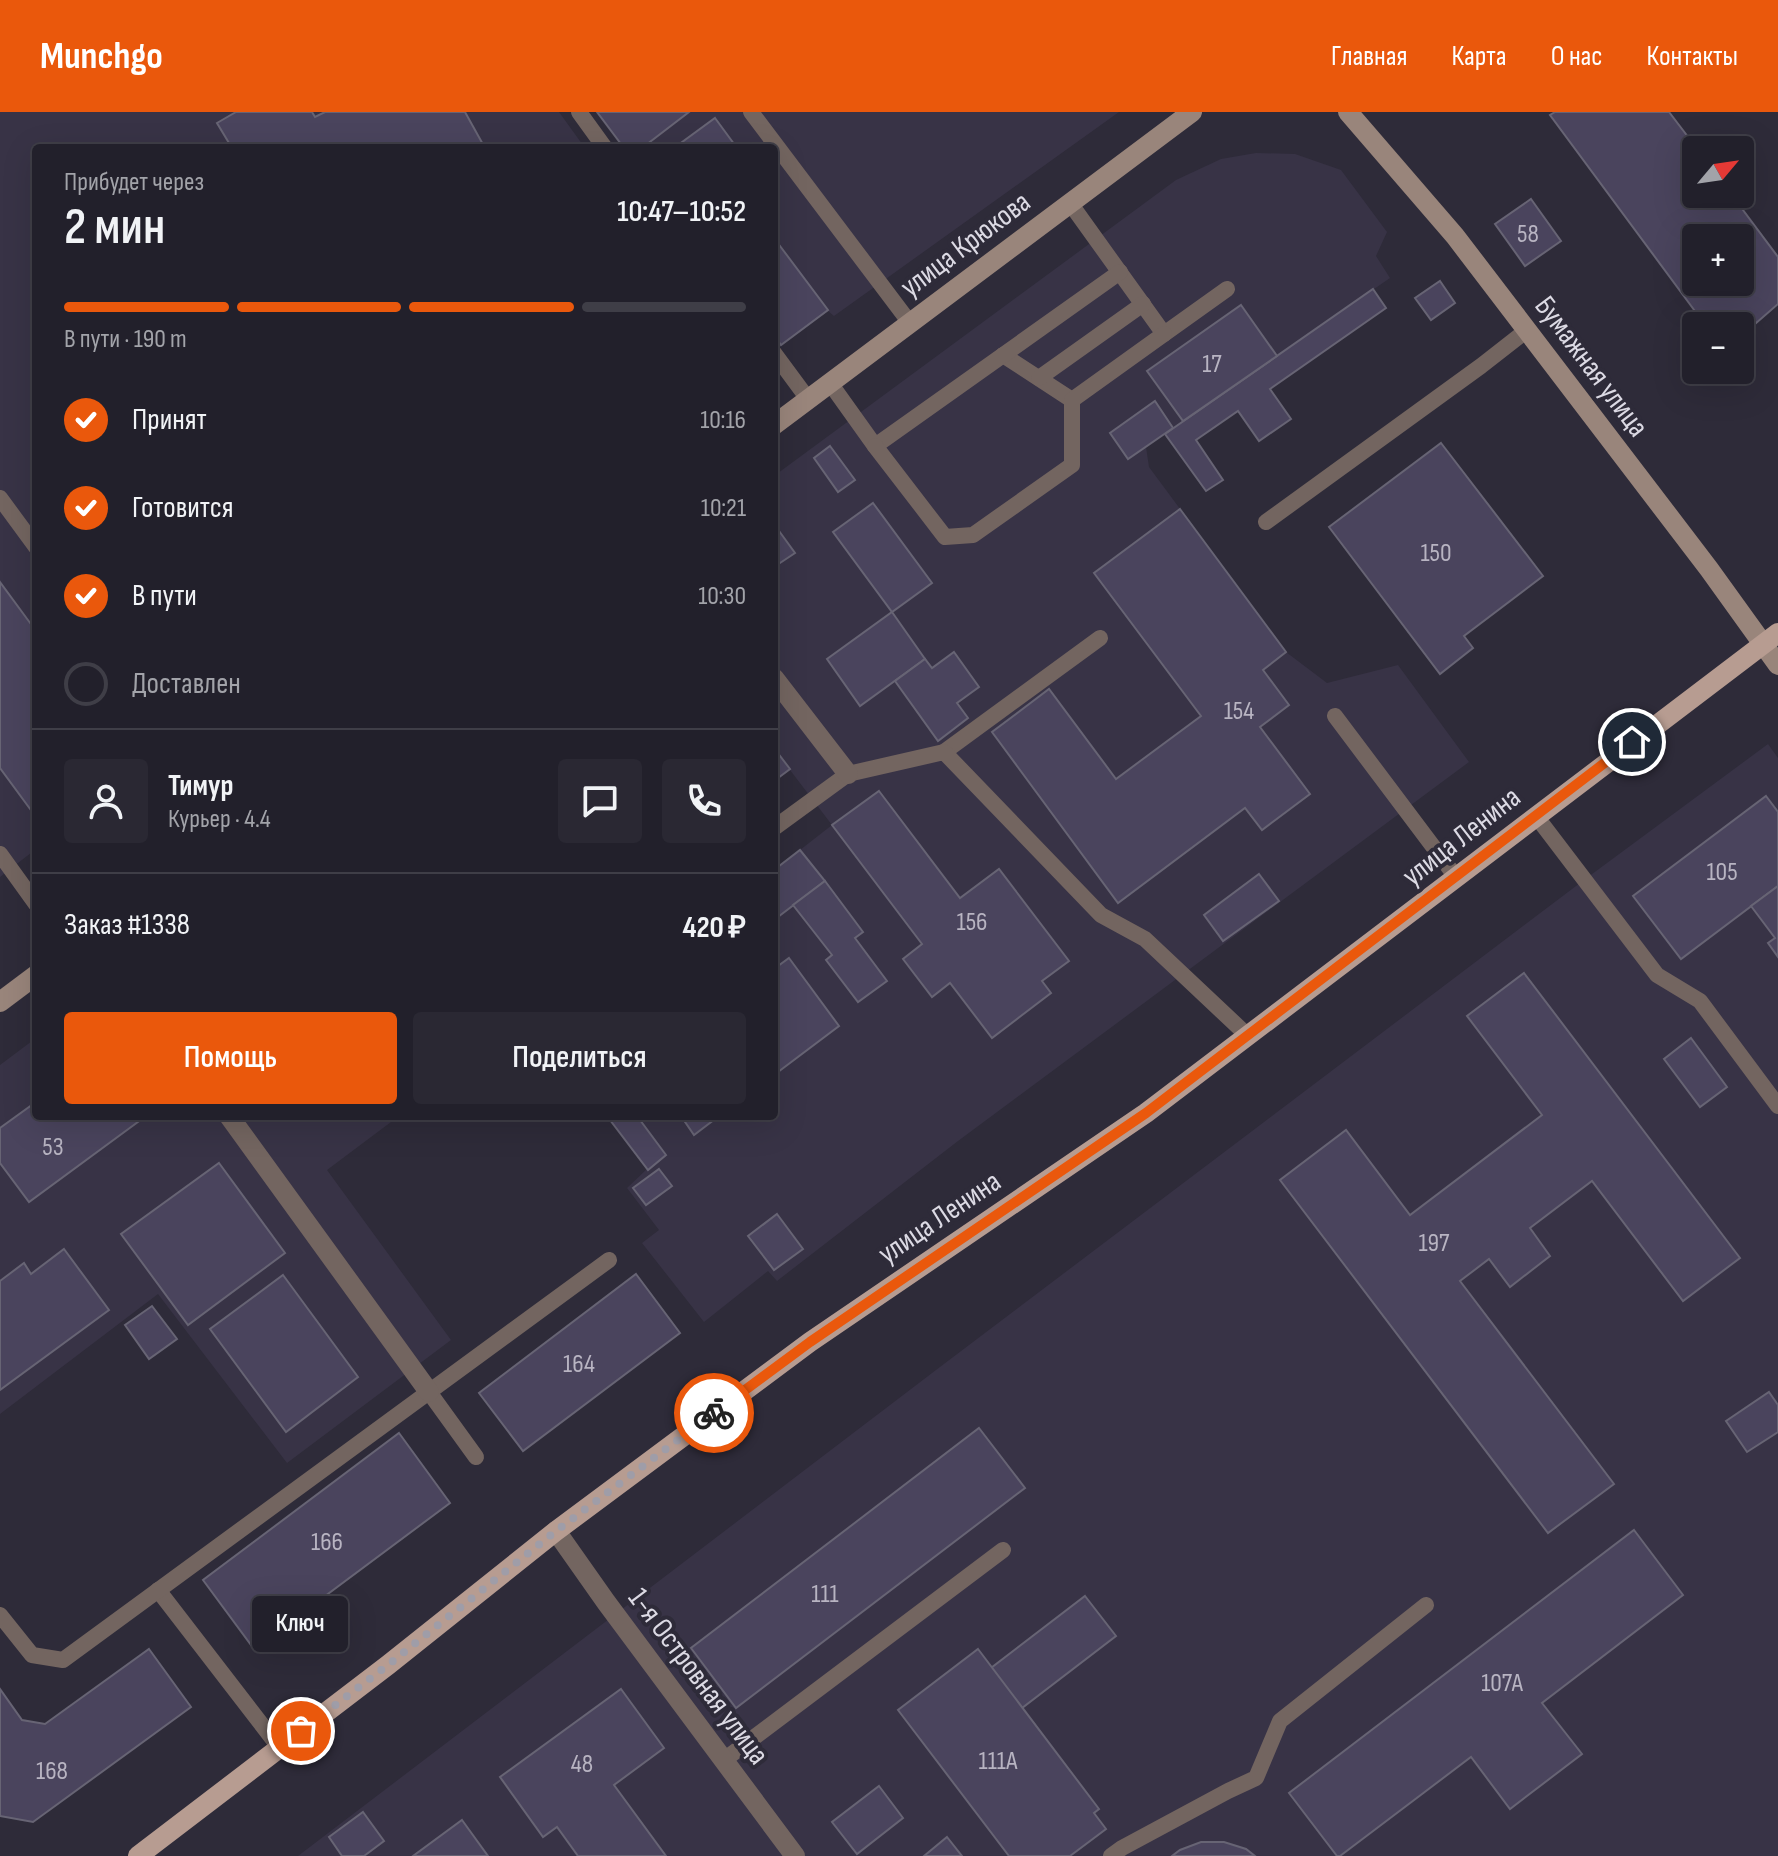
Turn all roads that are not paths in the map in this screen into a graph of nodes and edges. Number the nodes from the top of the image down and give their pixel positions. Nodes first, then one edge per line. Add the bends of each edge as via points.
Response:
1 (579, 112) edge
2 (751, 112) edge
3 (1192, 112) edge
4 (1348, 112) edge
5 (602, 144) edge
6 (775, 144) edge
7 (778, 148) edge
8 (1070, 203) junction
9 (1120, 272) junction
10 (1227, 289) dead end
11 (1143, 304) junction
12 (910, 323) junction
13 (1527, 330) junction
14 (1164, 334) junction
15 (1003, 355) junction
16 (778, 358) edge
17 (1039, 378) junction
18 (830, 383) junction
19 (808, 399) junction
20 (1072, 400) junction
21 (778, 422) edge
22 (875, 446) junction
23 (0, 498) edge
24 (1266, 522) dead end
25 (32, 542) edge
26 (1100, 638) dead end
27 (1770, 638) edge
28 (1778, 665) edge
29 (778, 683) edge
30 (1335, 716) dead end
31 (944, 752) junction
32 (848, 774) junction
33 (1536, 816) junction
34 (778, 825) edge
35 (0, 854) edge
36 (1456, 877) junction
37 (32, 898) edge
38 (32, 978) edge
39 (0, 1002) edge
40 (1248, 1036) junction
41 (1778, 1106) edge
42 (232, 1120) edge
43 (609, 1260) dead end
44 (429, 1392) junction
45 (476, 1457) dead end
46 (556, 1531) junction
47 (1003, 1550) dead end
48 (158, 1590) junction
49 (1426, 1605) dead end
50 (0, 1615) edge
51 (279, 1747) junction
52 (724, 1760) junction
53 (138, 1856) edge
54 (795, 1856) edge
55 (1111, 1856) edge

1 - 5 lane
2 - 6 lane
3 - 8 street, улица Крюкова
4 - 13 street, Бумажная улица via 1455,236
7 - 12 lane
8 - 9 lane
8 - 12 street, улица Крюкова
9 - 11 lane
9 - 15 lane
10 - 14 lane
11 - 14 lane
11 - 17 lane
12 - 18 street, улица Крюкова
13 - 24 lane
13 - 27 street, Бумажная улица via 1709,569
14 - 20 lane
15 - 17 lane
15 - 22 lane
16 - 19 lane
17 - 20 lane
18 - 19 street, улица Крюкова
18 - 22 lane
19 - 21 street, улица Крюкова
20 - 22 lane via 1072,465 973,535 945,537
23 - 25 lane
26 - 31 lane
27 - 28 street, Бумажная улица
27 - 33 main road, улица Ленина
29 - 32 street
30 - 36 lane
31 - 32 lane
31 - 40 lane via 1101,915 1145,939
32 - 34 lane
33 - 36 main road, улица Ленина
33 - 41 lane via 1657,975 1700,1001
35 - 37 lane
36 - 40 main road, улица Ленина
38 - 39 street
40 - 46 main road, улица Ленина via 1146,1113 810,1342
42 - 44 street
43 - 44 lane
44 - 45 lane
44 - 48 lane
46 - 51 main road, улица Ленина
46 - 52 street, 1-я Островная улица
47 - 52 lane
48 - 50 lane via 63,1660 32,1655
48 - 51 lane
49 - 55 lane via 1280,1721 1256,1778
51 - 53 main road, улица Ленина
52 - 54 street, 1-я Островная улица

